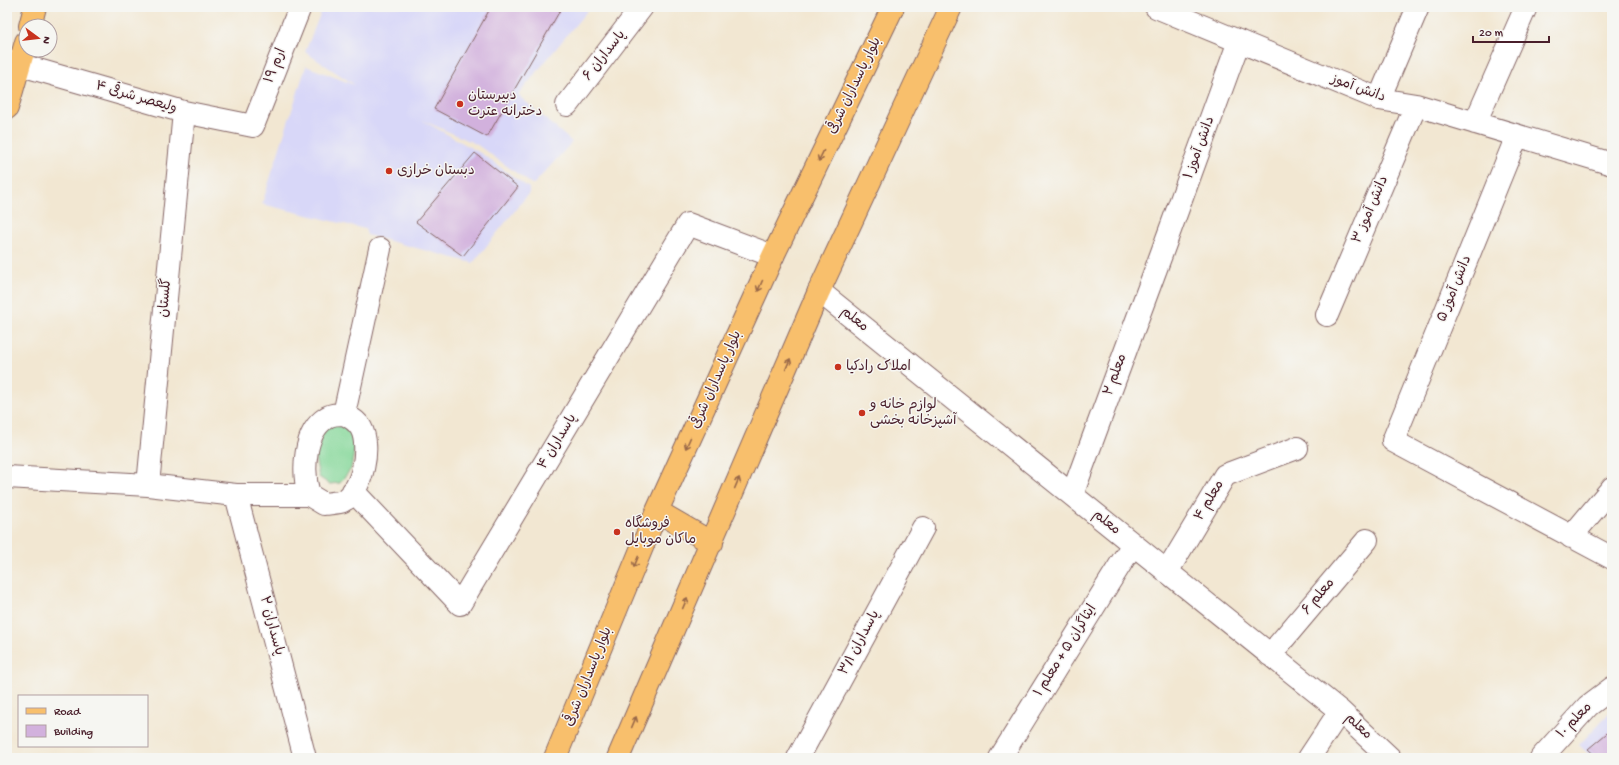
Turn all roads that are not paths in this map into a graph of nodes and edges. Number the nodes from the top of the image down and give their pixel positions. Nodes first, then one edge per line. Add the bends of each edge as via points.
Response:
1 (35, 7) edge
2 (300, 7) edge
3 (642, 7) edge
4 (893, 7) edge
5 (951, 7) edge
6 (1156, 7) edge
7 (1418, 7) edge
8 (1526, 7) edge
9 (32, 18) edge
10 (1239, 41) junction
11 (13, 63) edge
12 (1379, 99) junction
13 (567, 105) dead end
14 (1416, 105) junction
15 (7, 108) edge
16 (184, 112) junction
17 (1475, 123) junction
18 (253, 126) joint
19 (1517, 136) junction
20 (1612, 164) edge
21 (380, 249) dead end
22 (1161, 255) joint
23 (773, 256) junction
24 (819, 291) junction
25 (1327, 315) dead end
26 (344, 414) junction
27 (1297, 448) dead end
28 (7, 477) edge
29 (148, 485) junction
30 (1612, 488) edge
31 (353, 491) junction
32 (236, 495) junction
33 (309, 495) junction
34 (1072, 495) junction
35 (657, 511) junction
36 (922, 528) dead end
37 (1571, 537) junction
38 (1367, 540) dead end
39 (712, 543) junction
40 (1133, 544) junction
41 (1612, 558) edge
42 (1167, 572) junction
43 (1270, 655) junction
44 (1612, 688) edge
45 (1340, 711) junction
46 (305, 758) edge
47 (555, 758) edge
48 (618, 758) edge
49 (798, 758) edge
50 (1000, 758) edge
51 (1309, 758) edge
52 (1390, 758) edge
53 (1541, 758) edge

1 - 9 main road
2 - 18 street, ارم ۱۹
3 - 13 street, پاسداران ۶
4 -> 23 main road, بلوار پاسداران شرقی
5 - 24 main road
6 - 10 street, دانش آموز
7 - 12 street
8 - 17 street
10 - 12 street, دانش آموز
10 - 22 street, دانش آموز ۱
11 - 15 main road
11 - 16 street, ولیعصر شرقی ۴
12 - 14 street, دانش آموز
14 - 17 street, دانش آموز
14 - 25 street, دانش آموز ۳
16 - 18 street, ولیعصر شرقی ۴
16 - 29 street, گلستان
17 - 19 street, دانش آموز
19 - 20 street, دانش آموز
19 - 37 street, دانش آموز ۵ via 1393,441
21 - 26 street
22 - 34 street, معلم ۲
23 - 31 street, پاسداران ۴ via 688,224 460,604
23 -> 35 main road, بلوار پاسداران شرقی
24 - 34 street, معلم
39 -> 24 main road
26 - 31 street via 361,428 364,442 363,471
26 - 33 street via 327,417 312,436 304,466
27 - 42 street, معلم ۴ via 1226,475
28 - 29 street
29 - 32 street
30 - 37 street
31 - 33 street via 343,501 324,504
32 - 33 street
32 - 46 street, پاسداران ۲
34 - 40 street, معلم
35 - 39 main road
35 -> 47 main road, بلوار پاسداران شرقی
36 - 49 street, پاسداران ۳/۱
37 - 41 street
38 - 43 street, معلم ۶
48 -> 39 main road
40 - 42 street, معلم
40 - 50 street, ایثاگران ۵ + معلم ۱
42 - 43 street, معلم
43 - 45 street, معلم
44 - 53 street, معلم ۱۰ via 1588,706
45 - 51 street
45 - 52 street, معلم

